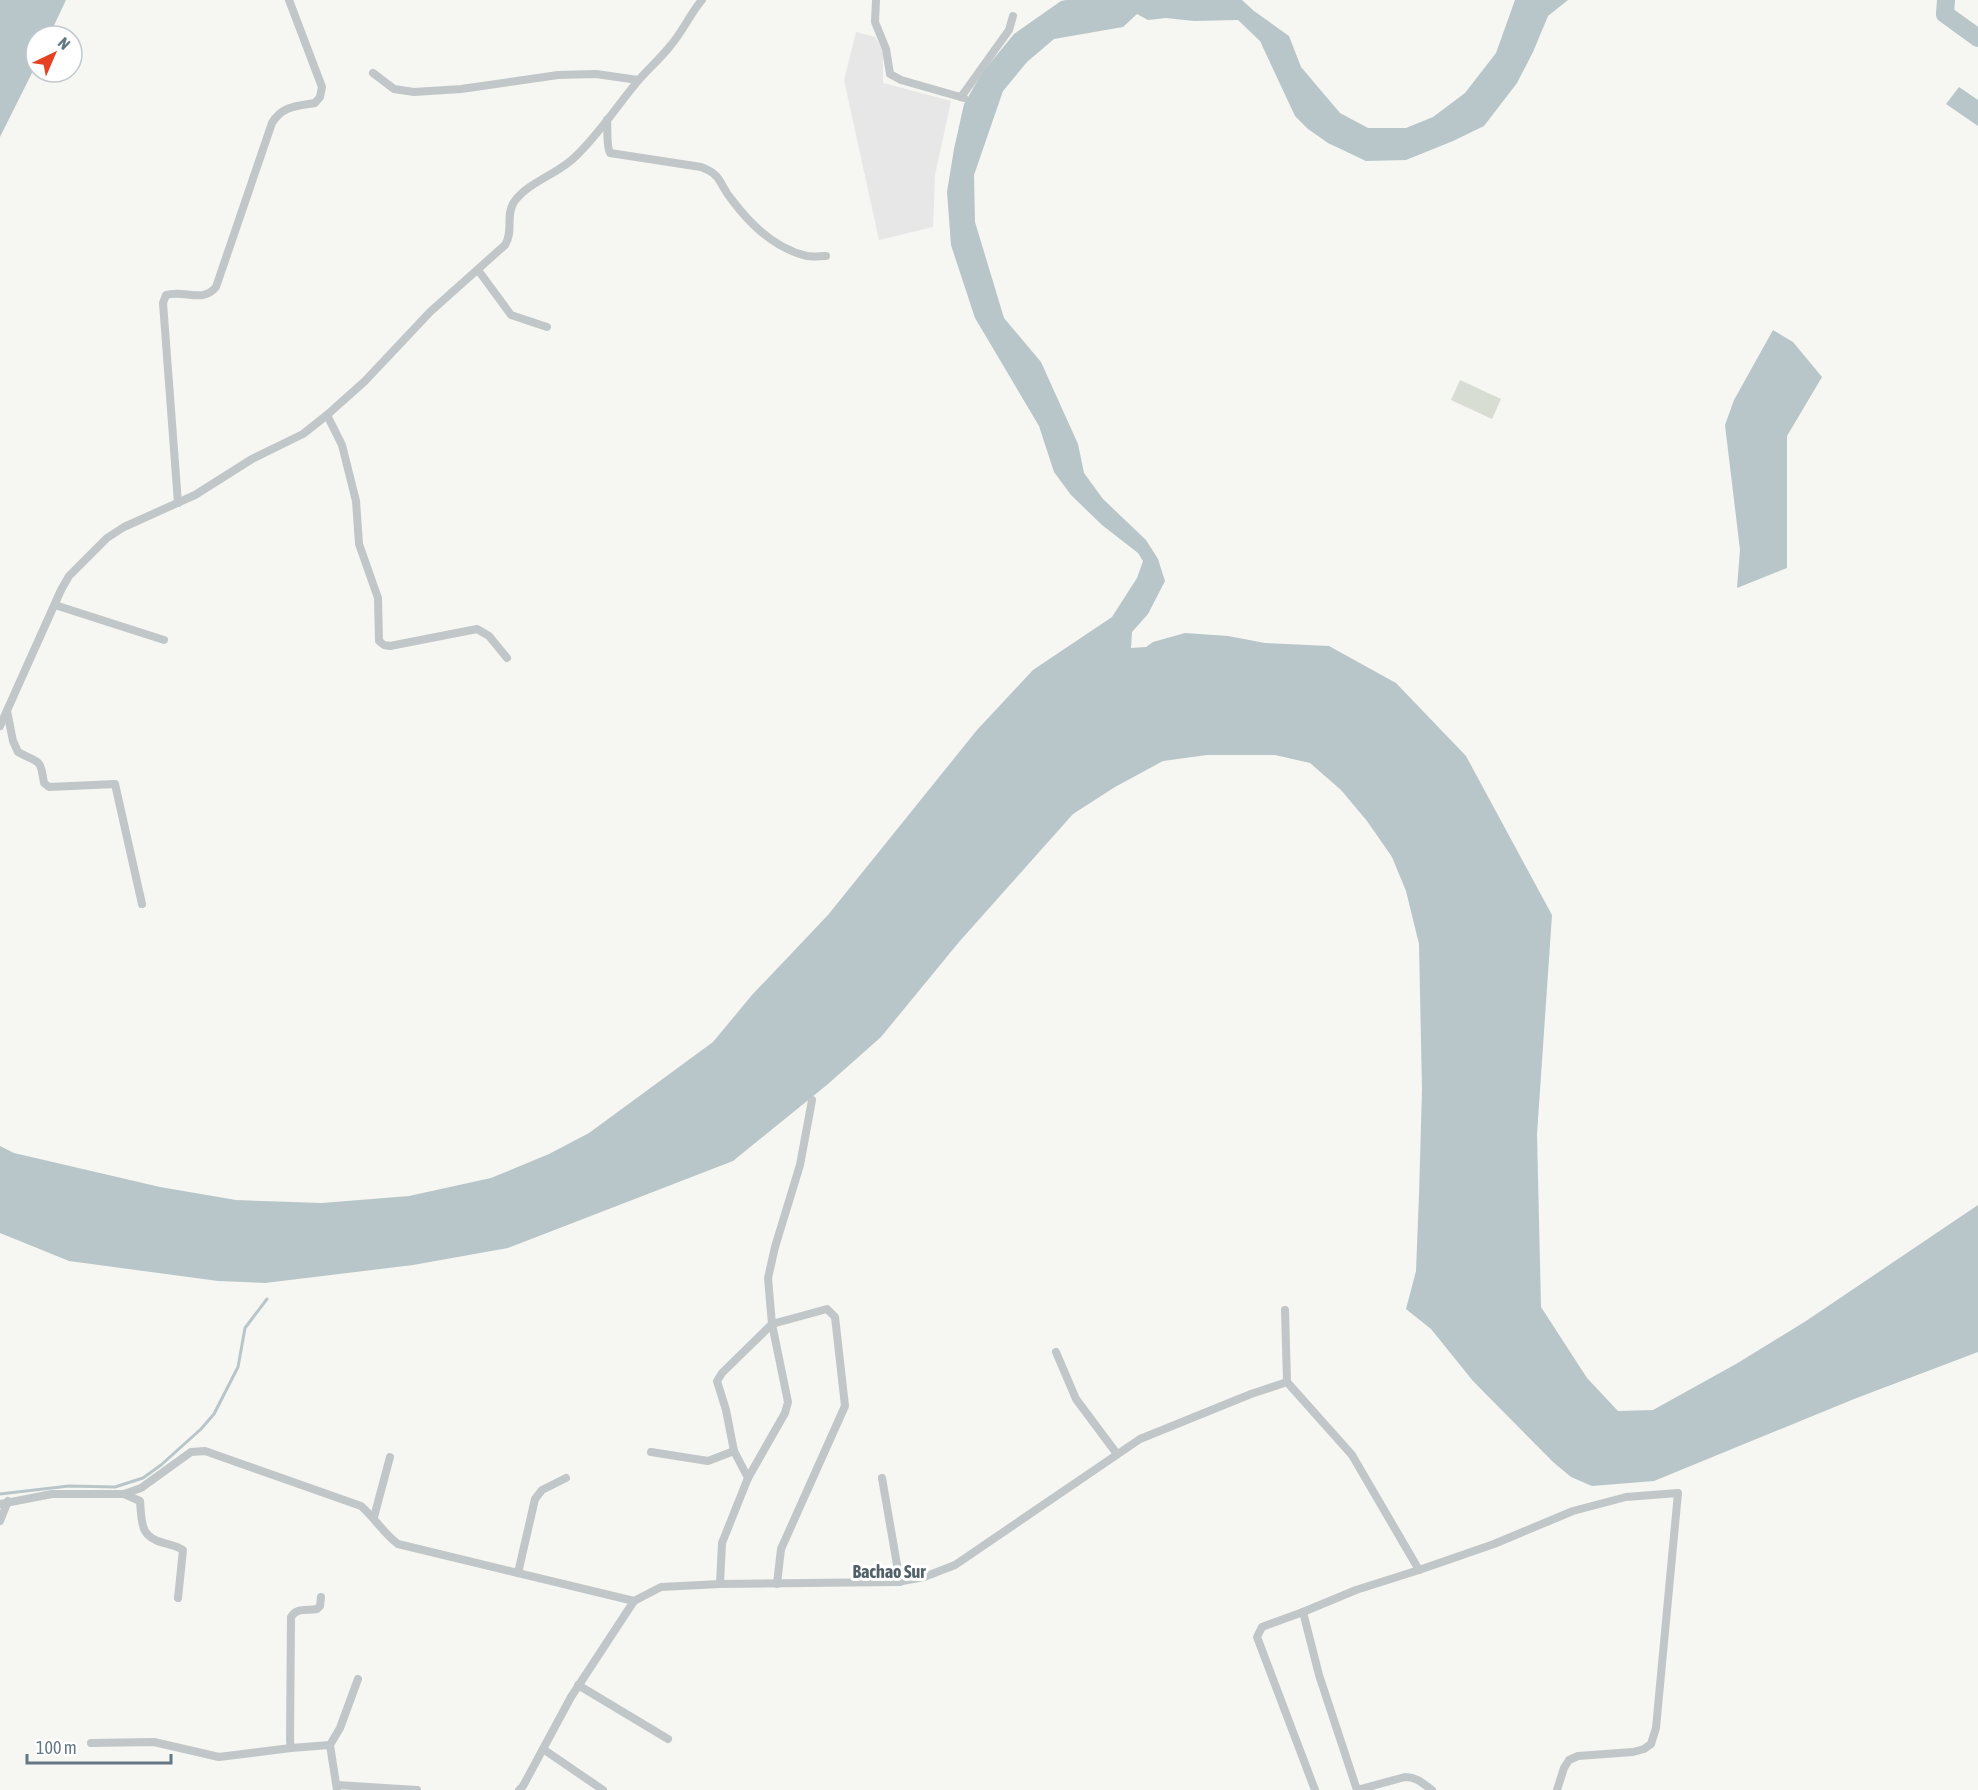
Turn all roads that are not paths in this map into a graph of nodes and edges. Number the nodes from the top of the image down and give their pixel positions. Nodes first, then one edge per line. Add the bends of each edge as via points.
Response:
1 (289, 0) edge
2 (702, 0) edge
3 (876, 0) edge
4 (1013, 16) dead end
5 (373, 73) dead end
6 (638, 80) junction
7 (607, 120) junction
8 (826, 256) dead end
9 (478, 270) junction
10 (547, 327) dead end
11 (327, 415) junction
12 (178, 503) junction
13 (55, 605) junction
14 (164, 640) dead end
15 (507, 658) dead end
16 (7, 711) junction
17 (0, 726) edge
18 (142, 904) dead end
19 (812, 1100) dead end
20 (1285, 1310) dead end
21 (772, 1324) junction
22 (1056, 1352) dead end
23 (1287, 1382) junction
24 (734, 1451) junction
25 (651, 1452) dead end
26 (1117, 1454) junction
27 (390, 1457) dead end
28 (566, 1478) dead end
29 (748, 1478) junction
30 (882, 1478) dead end
31 (124, 1494) junction
32 (4, 1502) edge
33 (374, 1517) junction
34 (0, 1521) edge
35 (1419, 1569) junction
36 (518, 1573) junction
37 (900, 1582) junction
38 (720, 1584) junction
39 (777, 1584) junction
40 (321, 1597) dead end
41 (178, 1598) dead end
42 (634, 1601) junction
43 (1303, 1612) junction
44 (358, 1679) dead end
45 (579, 1685) junction
46 (668, 1739) dead end
47 (91, 1743) dead end
48 (330, 1744) junction
49 (291, 1748) junction
50 (543, 1749) junction
51 (591, 1786) edge
52 (337, 1787) edge
53 (417, 1790) edge
54 (519, 1790) edge
55 (603, 1790) edge
56 (1315, 1790) edge
57 (1356, 1790) edge
58 (1432, 1790) edge
59 (1557, 1790) edge

1 - 12 street via 321,87 320,97 315,103 279,112 272,123 216,287 203,297 175,292 166,295 163,303
2 - 6 street via 672,45
3 - 4 street via 875,22 886,49 890,74 963,98 1009,30
5 - 6 street via 394,89 414,92 558,75 596,74
6 - 7 street
7 - 8 street via 610,153 713,171 756,228 776,243 807,256
7 - 9 street via 576,157 515,200 510,209 509,238
9 - 10 street via 511,315
9 - 11 street
11 - 12 street via 303,434
11 - 15 street via 342,445 356,501 359,544 378,598 380,641 390,646 477,629 489,636
12 - 13 street via 107,538 69,576
13 - 14 street
13 - 16 street
16 - 17 street
16 - 18 street via 18,752 37,760 49,787 115,784
19 - 21 street via 800,1165 768,1278
20 - 23 street
21 - 24 street via 717,1382
21 - 29 street via 788,1402
21 - 39 street via 827,1309 832,1312 845,1406 781,1549
22 - 26 street via 1076,1399
23 - 26 street via 1140,1439
23 - 35 street via 1352,1455
24 - 25 street via 708,1461
24 - 29 street
26 - 37 street via 955,1565
27 - 33 street
28 - 36 street via 542,1490 535,1499
29 - 38 street via 722,1543
30 - 37 street
31 - 32 street via 52,1494
31 - 33 street via 141,1488 191,1452 205,1451 361,1506
31 - 41 street via 140,1501 142,1521 150,1539 183,1550
32 - 34 street
33 - 36 street via 398,1544
35 - 43 street
35 - 59 street via 1494,1544 1573,1511 1626,1497 1678,1493 1656,1728 1651,1744 1633,1752 1569,1760
36 - 42 street
37 - 39 street
38 - 39 street
38 - 42 street via 661,1587
40 - 49 street via 316,1609 299,1610 291,1617
42 - 45 street
43 - 56 street via 1262,1627 1257,1637
43 - 57 street via 1318,1675
44 - 48 street
45 - 46 street
45 - 50 street
47 - 49 street via 154,1742 219,1757
48 - 49 street
48 - 52 street
50 - 51 street
50 - 54 street
51 - 55 street
52 - 53 street
57 - 58 street via 1412,1777

